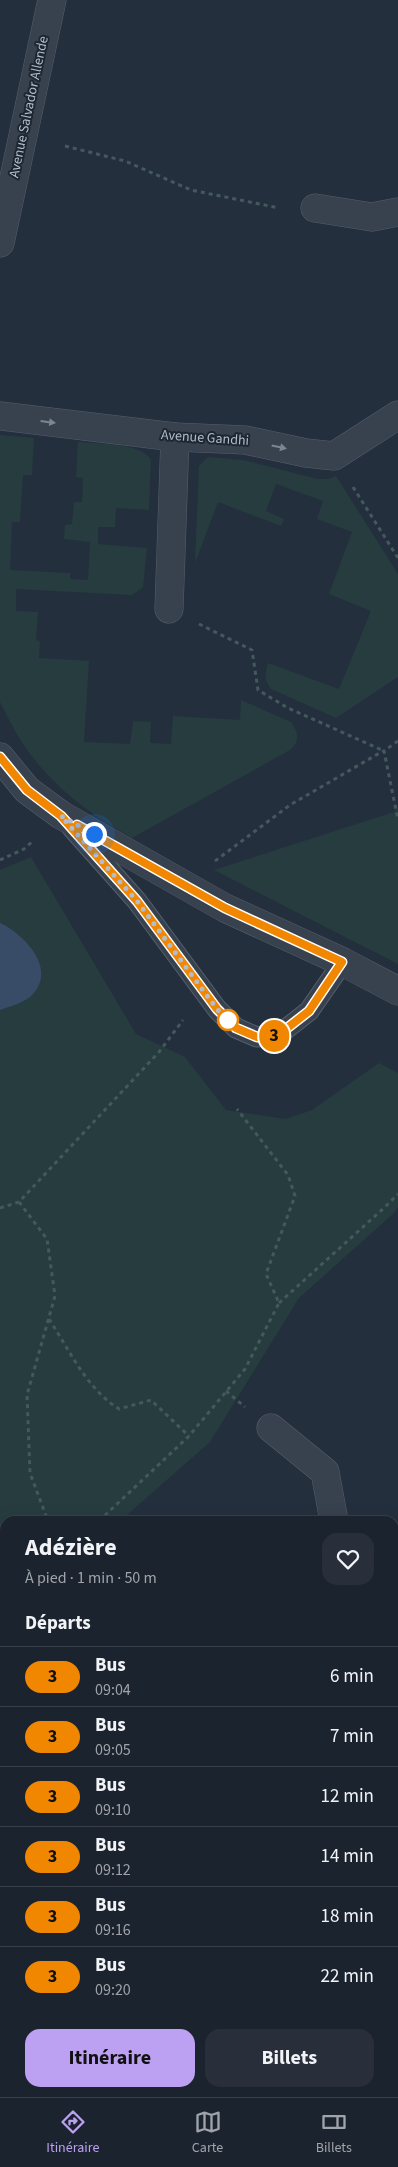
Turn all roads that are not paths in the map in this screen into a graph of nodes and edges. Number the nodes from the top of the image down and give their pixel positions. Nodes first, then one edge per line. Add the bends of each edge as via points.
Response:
1 (52, 0) edge
2 (315, 208) road end
3 (398, 212) edge
4 (0, 243) edge
5 (398, 415) edge
6 (0, 416) edge
7 (175, 437) junction
8 (169, 610) road end
9 (0, 757) edge
10 (61, 816) junction
11 (342, 962) junction
12 (398, 991) edge
13 (271, 1428) dead end
14 (333, 1516) edge

1 - 4 street, Avenue Salvador Allende
2 - 3 street via 372,217
7 -> 5 street, Avenue Gandhi via 245,440 334,456
6 -> 7 street, Avenue Gandhi
7 - 8 street
9 - 10 street via 27,790
10 - 11 street via 225,908
10 - 11 lane via 137,901 217,1009 236,1028 257,1037 277,1036 309,1011
11 - 12 street
13 - 14 street via 325,1472

